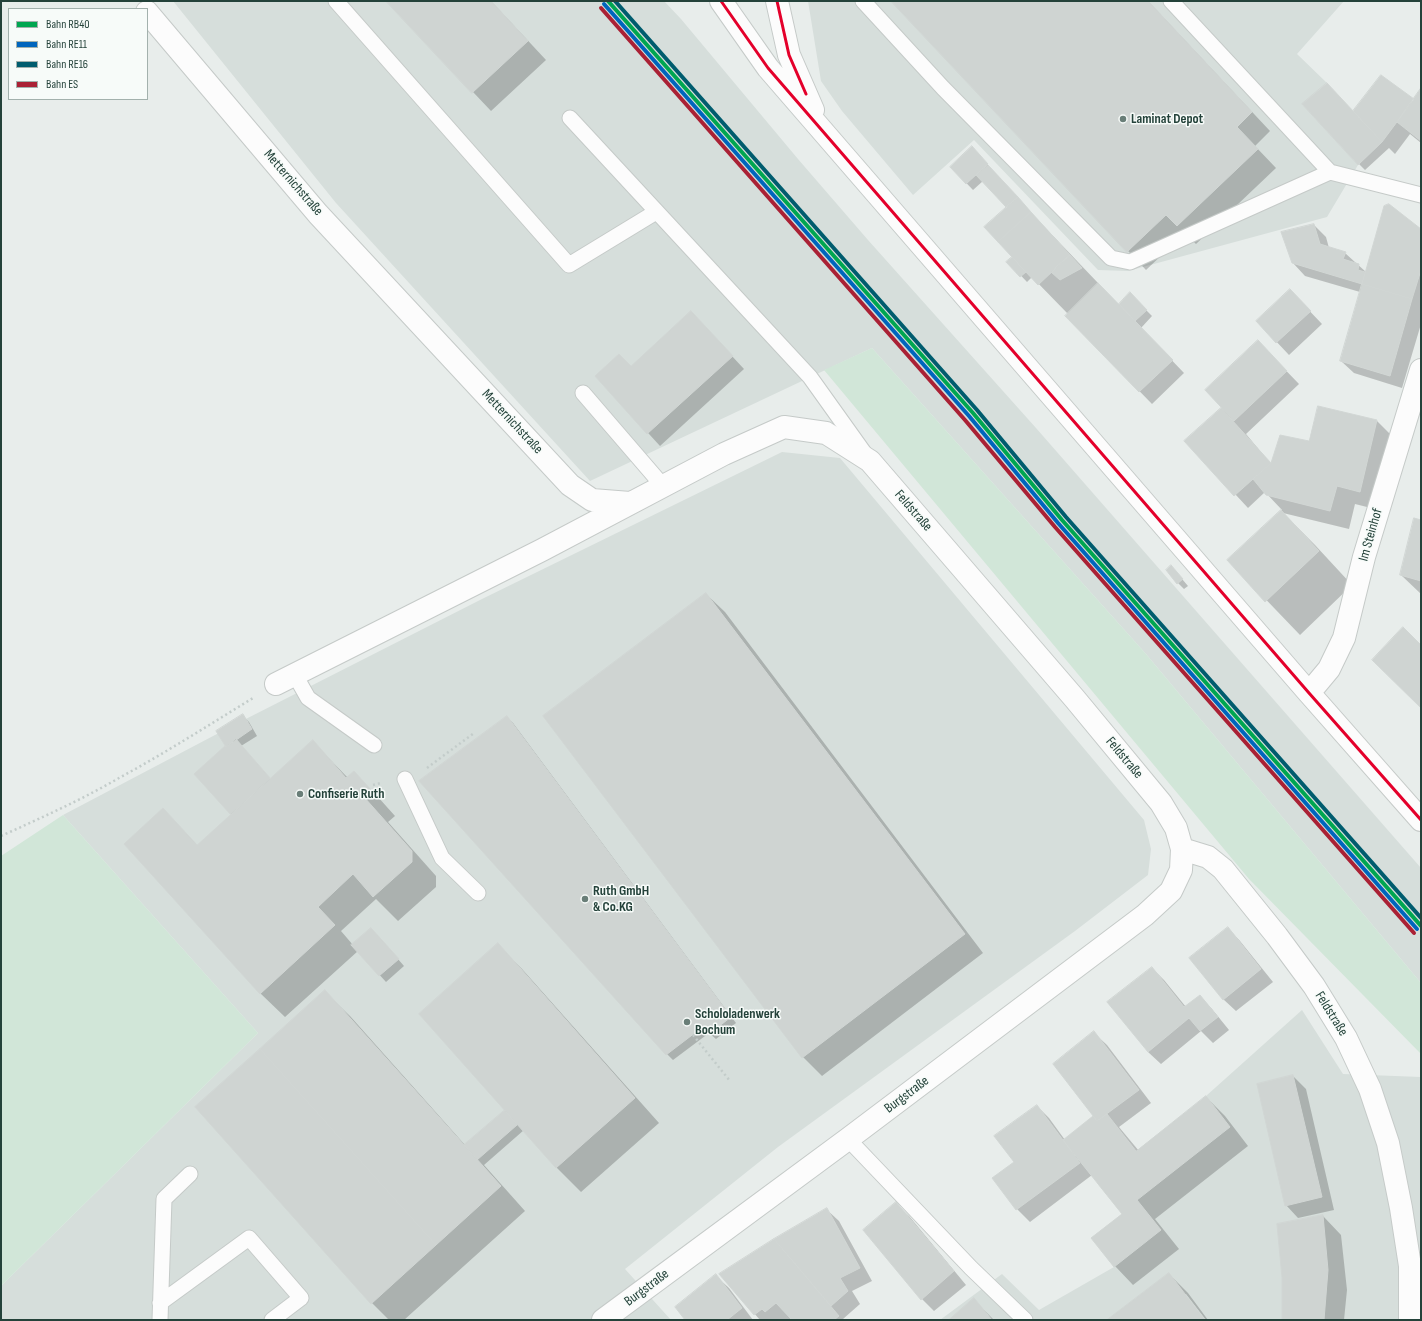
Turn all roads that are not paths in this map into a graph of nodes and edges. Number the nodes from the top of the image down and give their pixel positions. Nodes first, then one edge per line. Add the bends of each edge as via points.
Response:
1 (336, 1) edge
2 (777, 1) edge
3 (863, 1) edge
4 (1171, 1) edge
5 (727, 6) edge
6 (148, 13) edge
7 (570, 118) dead end
8 (822, 129) junction
9 (1330, 172) junction
10 (1421, 195) edge
11 (656, 212) junction
12 (1421, 370) edge
13 (583, 392) dead end
14 (870, 461) junction
15 (663, 486) junction
16 (630, 503) junction
17 (285, 679) joint
18 (1309, 693) junction
19 (374, 745) dead end
20 (405, 779) dead end
21 (1421, 820) edge
22 (1182, 849) junction
23 (478, 893) dead end
24 (848, 1139) junction
25 (190, 1174) dead end
26 (160, 1303) junction
27 (160, 1320) edge
28 (272, 1320) edge
29 (604, 1320) edge
30 (1025, 1320) edge
31 (1410, 1320) edge

1 - 11 lane via 568,265
2 - 8 street via 789,55
3 - 9 lane via 943,88 1111,258 1130,262
4 - 9 lane
5 - 8 street via 768,68
6 - 16 street, Metternichstraße via 318,214 570,485 592,500
7 - 11 lane
8 - 18 street
9 - 10 lane
11 - 14 lane via 810,377
12 - 18 street, Im Steinhof via 1364,557 1344,638 1329,669
13 - 15 lane
14 - 15 street, Feldstraße via 826,433 784,427 724,454
14 - 22 street, Feldstraße via 1162,803 1176,828
15 - 16 street, Feldstraße
16 - 17 street
17 - 19 lane
18 - 21 street
20 - 23 lane via 442,858
22 - 24 street, Burgstraße via 1181,870 1171,891 1145,915
22 - 31 street, Feldstraße via 1208,857 1223,869 1277,936 1346,1038 1370,1089 1388,1143 1410,1266
24 - 29 street, Burgstraße
24 - 30 lane via 971,1268
25 - 26 lane via 164,1199
26 - 27 lane
26 - 28 lane via 249,1238 301,1298

